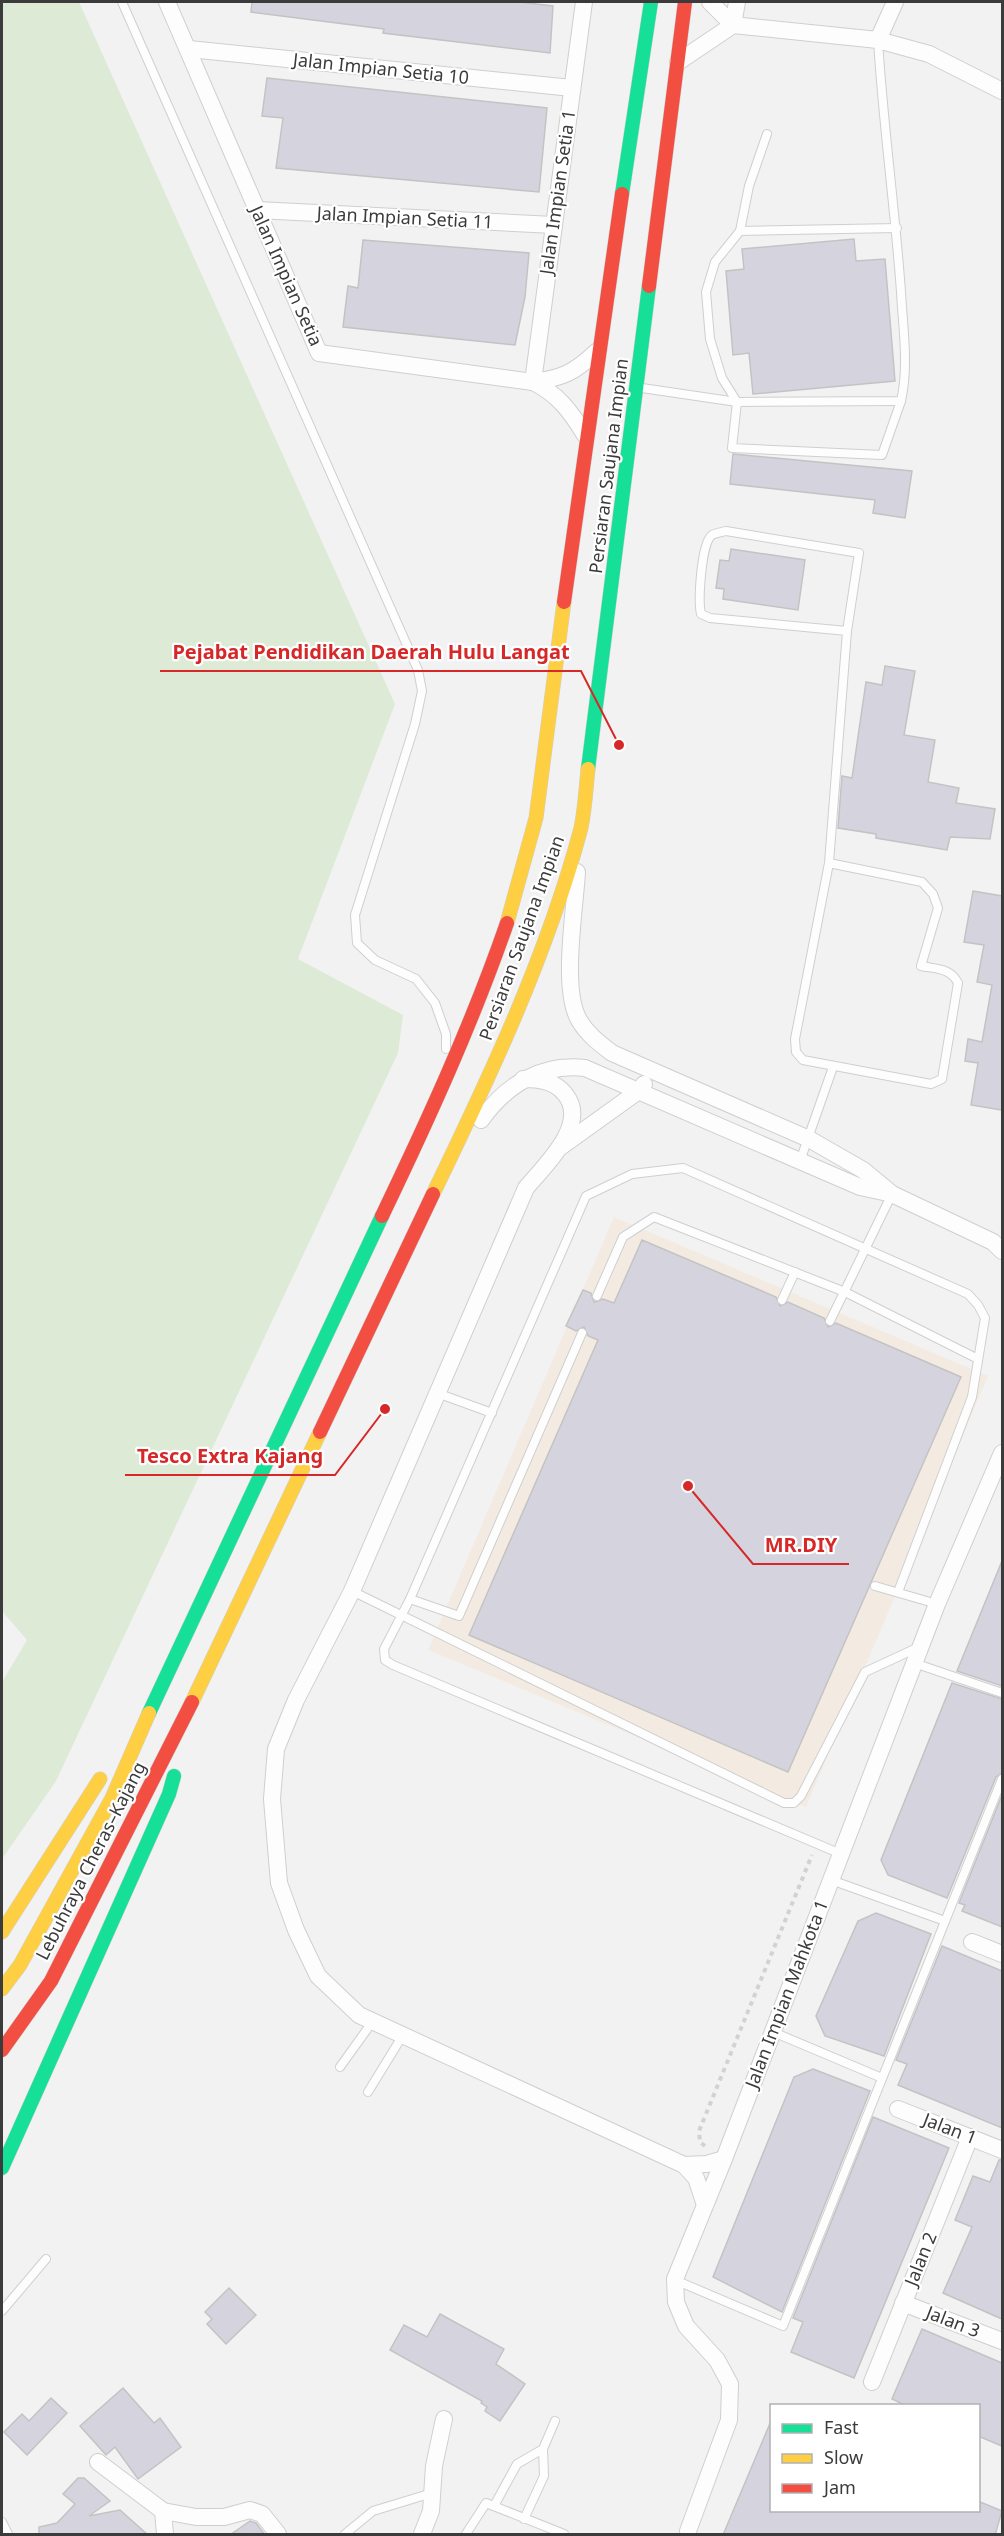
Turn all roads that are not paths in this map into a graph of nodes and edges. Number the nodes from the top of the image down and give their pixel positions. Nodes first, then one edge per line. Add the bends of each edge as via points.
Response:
1 (122, 2) edge
2 (167, 2) edge
3 (584, 2) edge
4 (651, 2) edge
5 (685, 2) edge
6 (710, 2) edge
7 (737, 2) edge
8 (895, 2) edge
9 (733, 26) junction
10 (878, 40) junction
11 (189, 49) junction
12 (678, 62) junction
13 (572, 88) junction
14 (1002, 91) edge
15 (767, 134) dead end
16 (257, 210) junction
17 (554, 225) junction
18 (897, 228) junction
19 (740, 231) junction
20 (600, 349) junction
21 (533, 382) junction
22 (637, 388) junction
23 (901, 401) junction
24 (737, 402) junction
25 (586, 435) junction
26 (847, 631) junction
27 (581, 826) junction
28 (829, 863) junction
29 (833, 1067) junction
30 (651, 1070) junction
31 (523, 1080) junction
32 (443, 1089) junction
33 (640, 1090) junction
34 (809, 1139) junction
35 (559, 1149) junction
36 (800, 1161) junction
37 (448, 1166) junction
38 (892, 1194) junction
39 (866, 1248) junction
40 (1002, 1251) edge
41 (795, 1272) junction
42 (844, 1292) junction
43 (597, 1296) dead end
44 (782, 1300) dead end
45 (830, 1320) dead end
46 (582, 1333) dead end
47 (978, 1359) junction
48 (437, 1393) junction
49 (492, 1413) junction
50 (1002, 1453) edge
51 (999, 1475) edge
52 (875, 1586) dead end
53 (352, 1591) junction
54 (898, 1592) junction
55 (410, 1599) junction
56 (937, 1604) junction
57 (402, 1617) junction
58 (921, 1646) junction
59 (914, 1663) junction
60 (168, 1668) junction
61 (202, 1683) junction
62 (1002, 1693) edge
63 (119, 1748) dead end
64 (106, 1768) dead end
65 (1002, 1779) edge
66 (841, 1854) junction
67 (831, 1880) junction
68 (945, 1921) junction
69 (2, 1932) edge
70 (972, 1942) dead end
71 (1002, 1953) edge
72 (2, 1989) edge
73 (373, 2021) junction
74 (772, 2032) junction
75 (403, 2035) junction
76 (2, 2050) edge
77 (340, 2067) dead end
78 (882, 2078) junction
79 (368, 2092) dead end
80 (898, 2109) dead end
81 (970, 2137) junction
82 (1002, 2150) edge
83 (725, 2156) junction
84 (684, 2165) junction
85 (2, 2168) edge
86 (705, 2205) junction
87 (46, 2259) dead end
88 (675, 2279) junction
89 (903, 2303) junction
90 (2, 2311) edge
91 (1002, 2341) edge
92 (872, 2382) dead end
93 (444, 2419) dead end
94 (555, 2421) dead end
95 (543, 2449) junction
96 (98, 2462) dead end
97 (432, 2493) junction
98 (494, 2506) junction
99 (163, 2511) junction
100 (525, 2519) junction
101 (2, 2522) edge
102 (554, 2533) edge
103 (685, 2533) edge
104 (8, 2535) edge
105 (165, 2535) edge
106 (278, 2535) edge
107 (345, 2535) edge
108 (422, 2535) edge
109 (466, 2535) edge
110 (564, 2535) edge

1 - 32 lane via 418,669 422,691 415,724 355,915 357,943 375,960 416,979 435,1003 446,1034
2 - 11 street, Jalan Impian Setia
3 - 13 street, Jalan Impian Setia 1
4 - 20 highway, Persiaran Saujana Impian
5 - 12 highway, Persiaran Saujana Impian
6 - 9 street
7 - 9 street
8 - 10 street
9 - 10 street
9 - 12 street
10 - 14 street via 929,54
10 - 18 lane
11 - 13 street, Jalan Impian Setia 10
11 - 16 street, Jalan Impian Setia
12 - 22 highway, Persiaran Saujana Impian
13 - 17 street, Jalan Impian Setia 1
15 - 19 lane via 749,186
16 - 17 street, Jalan Impian Setia 11
16 - 21 street, Jalan Impian Setia via 320,353
17 - 21 street, Jalan Impian Setia 1
18 - 19 lane
18 - 23 lane via 906,375
19 - 24 lane via 715,262 706,292 710,339 722,378
20 - 21 street, Jalan Impian Setia via 578,369
20 - 25 highway, Persiaran Saujana Impian
21 - 25 street, Jalan Impian Setia via 549,389 569,409
22 - 24 lane
22 - 27 highway, Persiaran Saujana Impian
23 - 24 lane
23 - 24 lane via 882,455 732,448
25 - 32 highway, Persiaran Saujana Impian via 536,818 516,896
26 - 26 lane via 701,614 698,603 706,545 712,535 726,531 859,553
26 - 28 lane
27 - 30 street via 571,998 578,1019 590,1036 612,1053
27 - 37 highway, Persiaran Saujana Impian via 546,937 506,1041
28 - 29 lane via 795,1039 796,1052 803,1060
28 - 29 lane via 922,882 933,894 938,908 921,966 948,971 958,983 942,1079 938,1083
29 - 34 lane
30 - 33 street
30 - 34 street
31 - 33 street via 566,1066 603,1073
31 - 35 street via 552,1083 572,1103 570,1126
31 - 37 street via 491,1107
32 - 60 highway, Persiaran Saujana Impian
33 - 35 street
33 - 36 street
34 - 36 lane
34 - 38 street via 863,1170
35 - 48 street via 526,1188
36 - 38 street via 860,1187
37 - 61 highway, Persiaran Saujana Impian
38 - 39 lane
38 - 40 street via 993,1242
39 - 42 lane
39 - 47 lane via 968,1293 985,1318
39 - 49 lane via 684,1168 632,1174 586,1196
41 - 42 lane
41 - 43 lane via 654,1217 623,1237
41 - 44 lane
42 - 45 lane
42 - 47 lane
46 - 55 lane via 459,1616
47 - 54 lane via 972,1397
48 - 49 lane
48 - 53 street
49 - 55 lane
50 - 51 street, Jalan Impian Mahkota 1
51 - 56 street, Jalan Impian Mahkota 1
52 - 54 lane
53 - 57 lane
53 - 73 street via 276,1749 272,1799 279,1883 296,1930 318,1976 359,2015
54 - 56 lane
55 - 57 lane
56 - 58 street, Jalan Impian Mahkota 1
57 - 58 lane via 784,1803 794,1803 801,1796 865,1672
57 - 66 lane via 384,1649 386,1659 393,1665
58 - 59 street, Jalan Impian Mahkota 1
59 - 62 lane
59 - 66 street, Jalan Impian Mahkota 1
60 - 63 highway
60 - 72 highway, Lebuhraya Cheras–Kajang via 112,1798 20,1965
61 - 76 highway, Lebuhraya Cheras–Kajang via 51,1981
61 - 85 highway via 169,1794
64 - 69 highway
65 - 68 lane
66 - 67 street, Jalan Impian Mahkota 1
67 - 68 lane
67 - 74 street, Jalan Impian Mahkota 1
68 - 78 lane
70 - 71 street
73 - 75 street
73 - 77 lane
74 - 78 lane
74 - 83 street, Jalan Impian Mahkota 1
75 - 79 lane
75 - 84 street
78 - 88 lane via 783,2326
80 - 81 street, Jalan 1
81 - 82 street, Jalan 1
81 - 89 street, Jalan 2
83 - 84 street via 707,2164
83 - 86 street, Jalan Impian Mahkota 1
84 - 86 street via 696,2178
86 - 88 street, Jalan Impian Mahkota 1
87 - 90 lane
88 - 103 street, Jalan Impian Mahkota 1 via 676,2302 686,2326 717,2360 730,2384 729,2420
89 - 91 street, Jalan 3
89 - 92 street, Jalan 2
93 - 97 street
94 - 95 lane
95 - 98 lane via 517,2464
95 - 100 lane via 544,2476
96 - 99 street
97 - 107 lane via 373,2511
97 - 108 street via 431,2511
98 - 100 lane
98 - 109 lane via 486,2503
99 - 105 street
99 - 106 street via 224,2517 250,2510 262,2514
100 - 102 lane
101 - 104 lane
102 - 110 lane

